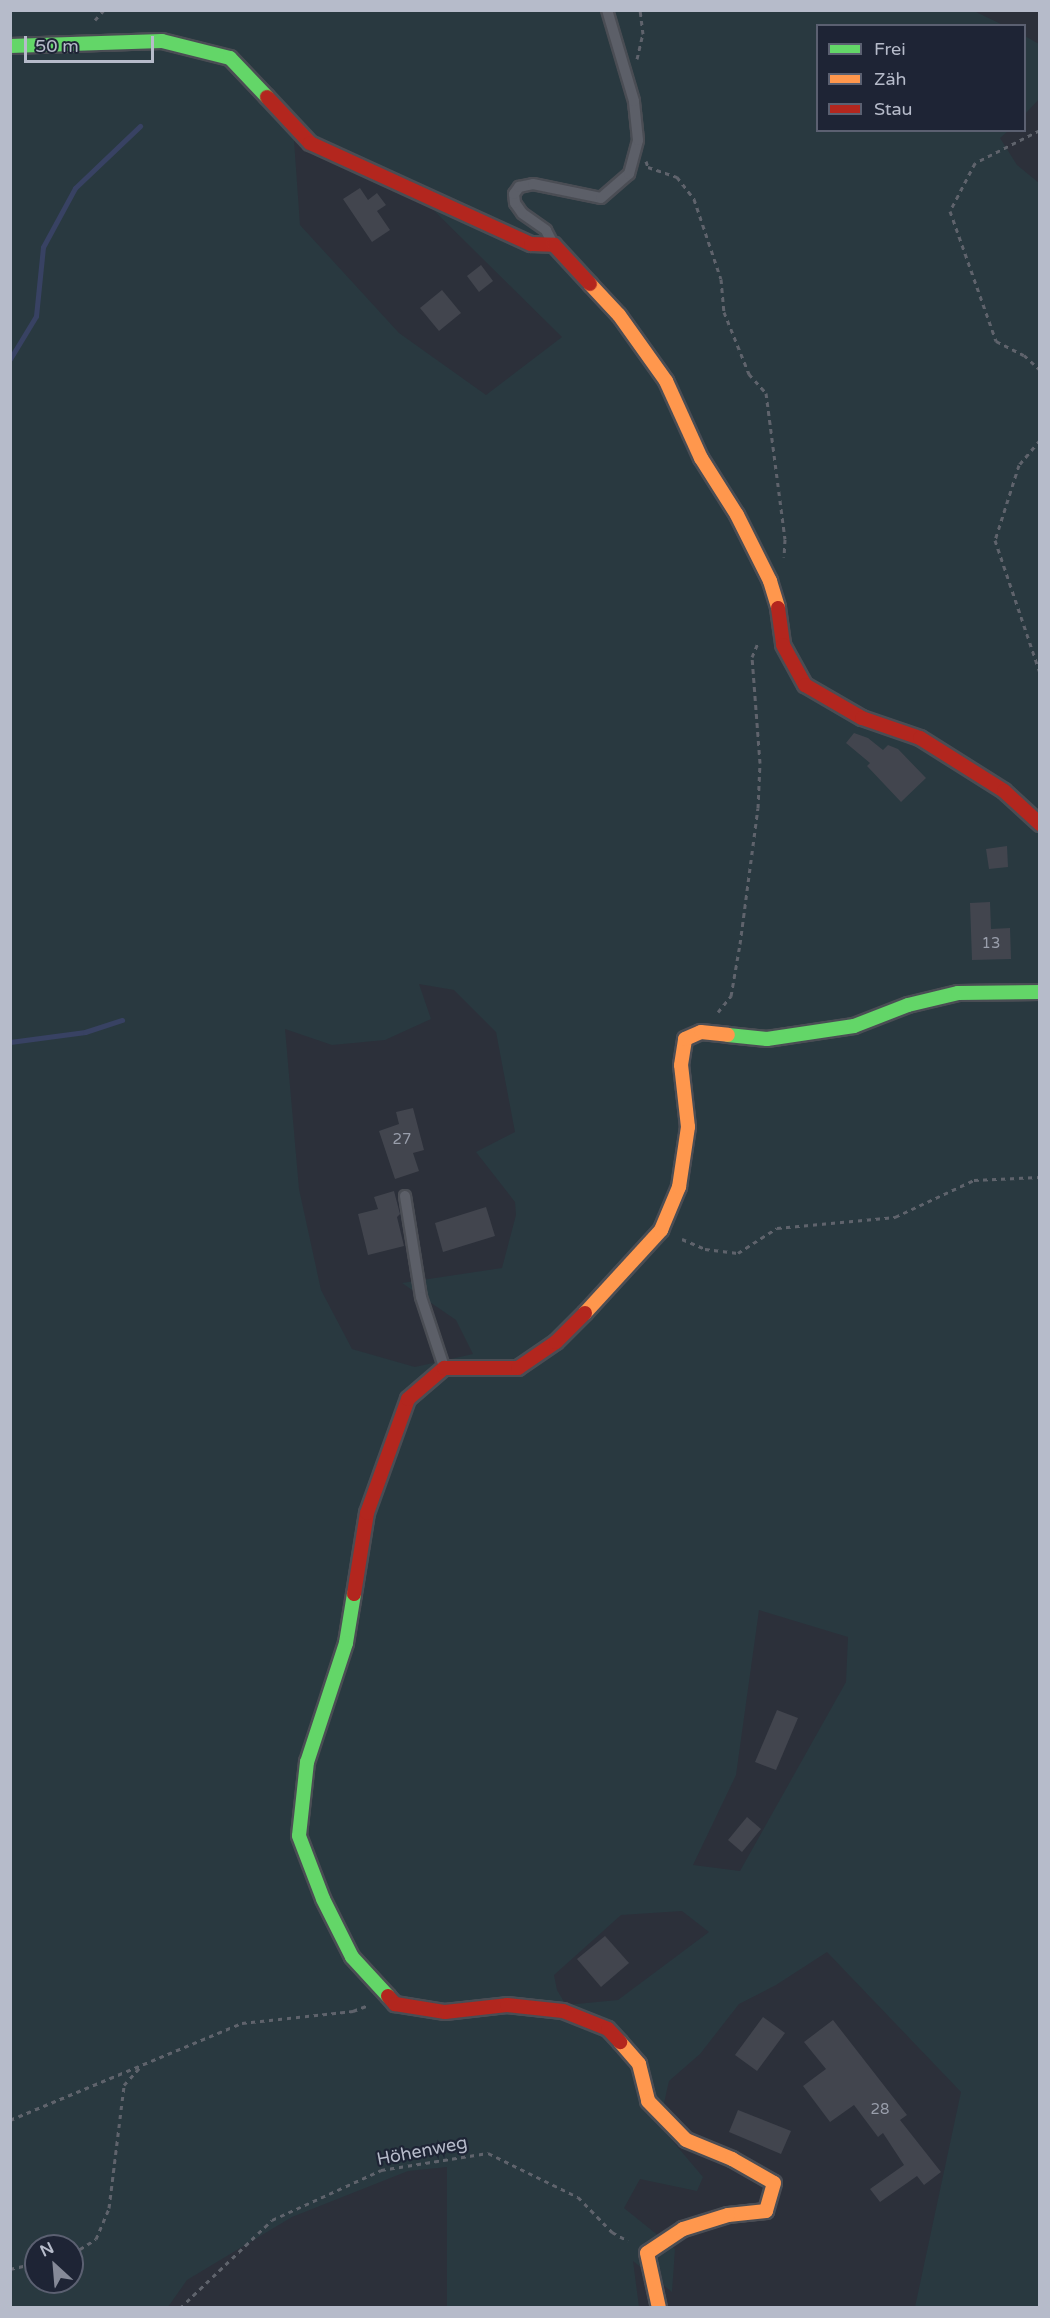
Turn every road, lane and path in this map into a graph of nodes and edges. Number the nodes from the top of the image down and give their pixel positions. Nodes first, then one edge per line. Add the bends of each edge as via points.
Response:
1 (607, 10) edge
2 (640, 10) edge
3 (10, 46) edge
4 (630, 88) junction
5 (1040, 130) edge
6 (554, 245) junction
7 (1040, 370) edge
8 (1040, 440) edge
9 (1040, 673) edge
10 (1040, 824) edge
11 (1040, 992) edge
12 (1040, 1176) edge
13 (405, 1196) dead end
14 (661, 1230) junction
15 (444, 1368) junction
16 (395, 2004) junction
17 (141, 2066) junction
18 (10, 2120) edge
19 (84, 2246) edge
20 (648, 2253) junction
21 (180, 2307) edge
22 (659, 2307) edge

1 - 4 lane
2 - 4 path via 643,34
3 - 6 street via 162,41 230,58 310,143 531,244
4 - 6 lane via 638,140 629,174 601,198 532,184 519,187 514,194 522,213 546,230
5 - 7 path via 975,163 950,211 996,341 1024,355
6 - 10 street via 619,315 666,381 701,458 737,515 770,581 783,645 805,685 862,718 920,738 1004,791
8 - 9 path via 1019,465 995,540
11 - 14 street via 958,993 908,1005 854,1026 767,1039 701,1032 685,1039 681,1065 688,1127 678,1187
12 - 14 path via 974,1180 895,1217 777,1228 738,1253 705,1249
13 - 15 lane via 421,1297
14 - 15 street via 556,1342 518,1368
15 - 16 street via 408,1399 367,1513 346,1643 307,1762 299,1836 323,1899 352,1957
16 - 17 path via 374,2002 352,2011 242,2023
16 - 20 street via 445,2012 507,2005 563,2011 608,2029 639,2064 648,2101 686,2140 732,2159 774,2183 766,2211 728,2215 683,2229
17 - 18 path
17 - 19 path via 124,2085 109,2208 96,2239
20 - 21 path, Höhenweg via 612,2232 578,2197 488,2153 381,2170 272,2220
20 - 22 street

